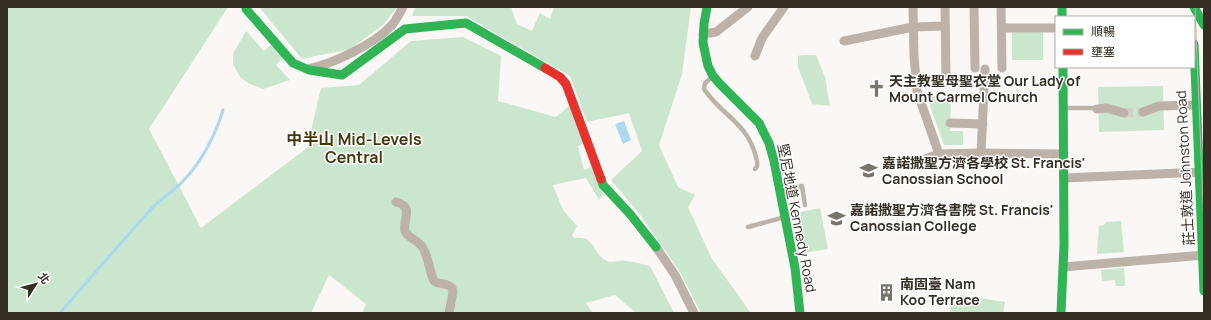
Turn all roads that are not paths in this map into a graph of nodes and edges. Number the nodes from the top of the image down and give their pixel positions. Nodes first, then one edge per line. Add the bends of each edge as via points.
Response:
1 (246, 7) edge
2 (403, 7) edge
3 (707, 7) edge
4 (748, 7) edge
5 (784, 7) edge
6 (913, 7) edge
7 (945, 7) edge
8 (974, 7) edge
9 (1001, 7) edge
10 (1193, 7) edge
11 (1204, 25) edge
12 (945, 26) junction
13 (913, 27) junction
14 (1006, 28) dead end
15 (1055, 28) edge
16 (703, 34) junction
17 (844, 41) dead end
18 (755, 56) dead end
19 (975, 68) dead end
20 (1002, 68) dead end
21 (1062, 68) edge
22 (1195, 68) edge
23 (306, 69) junction
24 (985, 69) dead end
25 (713, 76) junction
26 (946, 76) dead end
27 (1196, 105) junction
28 (1063, 108) junction
29 (1097, 108) joint
30 (1143, 112) tunnel mouth
31 (1124, 113) tunnel mouth
32 (950, 123) dead end
33 (982, 124) junction
34 (981, 153) junction
35 (939, 154) junction
36 (1063, 154) junction
37 (907, 165) dead end
38 (755, 169) dead end
39 (1202, 172) edge
40 (1064, 178) junction
41 (779, 190) junction
42 (396, 202) dead end
43 (805, 205) dead end
44 (785, 217) junction
45 (748, 227) dead end
46 (1203, 255) edge
47 (1064, 267) junction
48 (1204, 291) edge
49 (449, 313) edge
50 (694, 313) edge
51 (800, 313) edge
52 (1061, 313) edge

1 - 23 street via 293,63
2 - 23 street via 391,26 363,46 318,67
3 - 16 street, 堅尼地道 Kennedy Road
4 - 16 street via 716,32
5 - 18 street via 762,38
6 - 13 street
7 - 12 street
8 - 19 street
9 - 20 street
10 - 11 street
12 - 13 street
12 - 26 street
13 - 17 street
13 - 35 street via 917,91
14 - 15 street
16 - 25 street, 堅尼地道 Kennedy Road via 706,60
21 - 28 street
22 - 27 street, 莊士敦道 Johnston Road
23 - 50 street via 342,75 405,29 466,23 563,80 603,185 656,247 675,275
24 - 33 street
25 - 38 lane via 705,83 704,89 747,135 758,164
25 - 41 street, 堅尼地道 Kennedy Road via 762,128 772,151
27 - 30 street via 1159,106
27 - 39 street, 莊士敦道 Johnston Road
28 - 29 lane
28 - 36 street
29 - 31 street
32 - 33 street
33 - 34 street
34 - 35 street
34 - 36 street
35 - 37 street
36 - 40 street
39 - 40 street
39 - 46 street, 莊士敦道 Johnston Road
40 - 47 street
41 - 43 lane via 802,186
41 - 44 street, 堅尼地道 Kennedy Road
42 - 49 street via 406,209 405,230 408,236 423,248 434,281 452,288
44 - 45 lane
44 - 51 street, 堅尼地道 Kennedy Road via 795,268
46 - 47 street
46 - 48 street, 莊士敦道 Johnston Road
47 - 52 street

